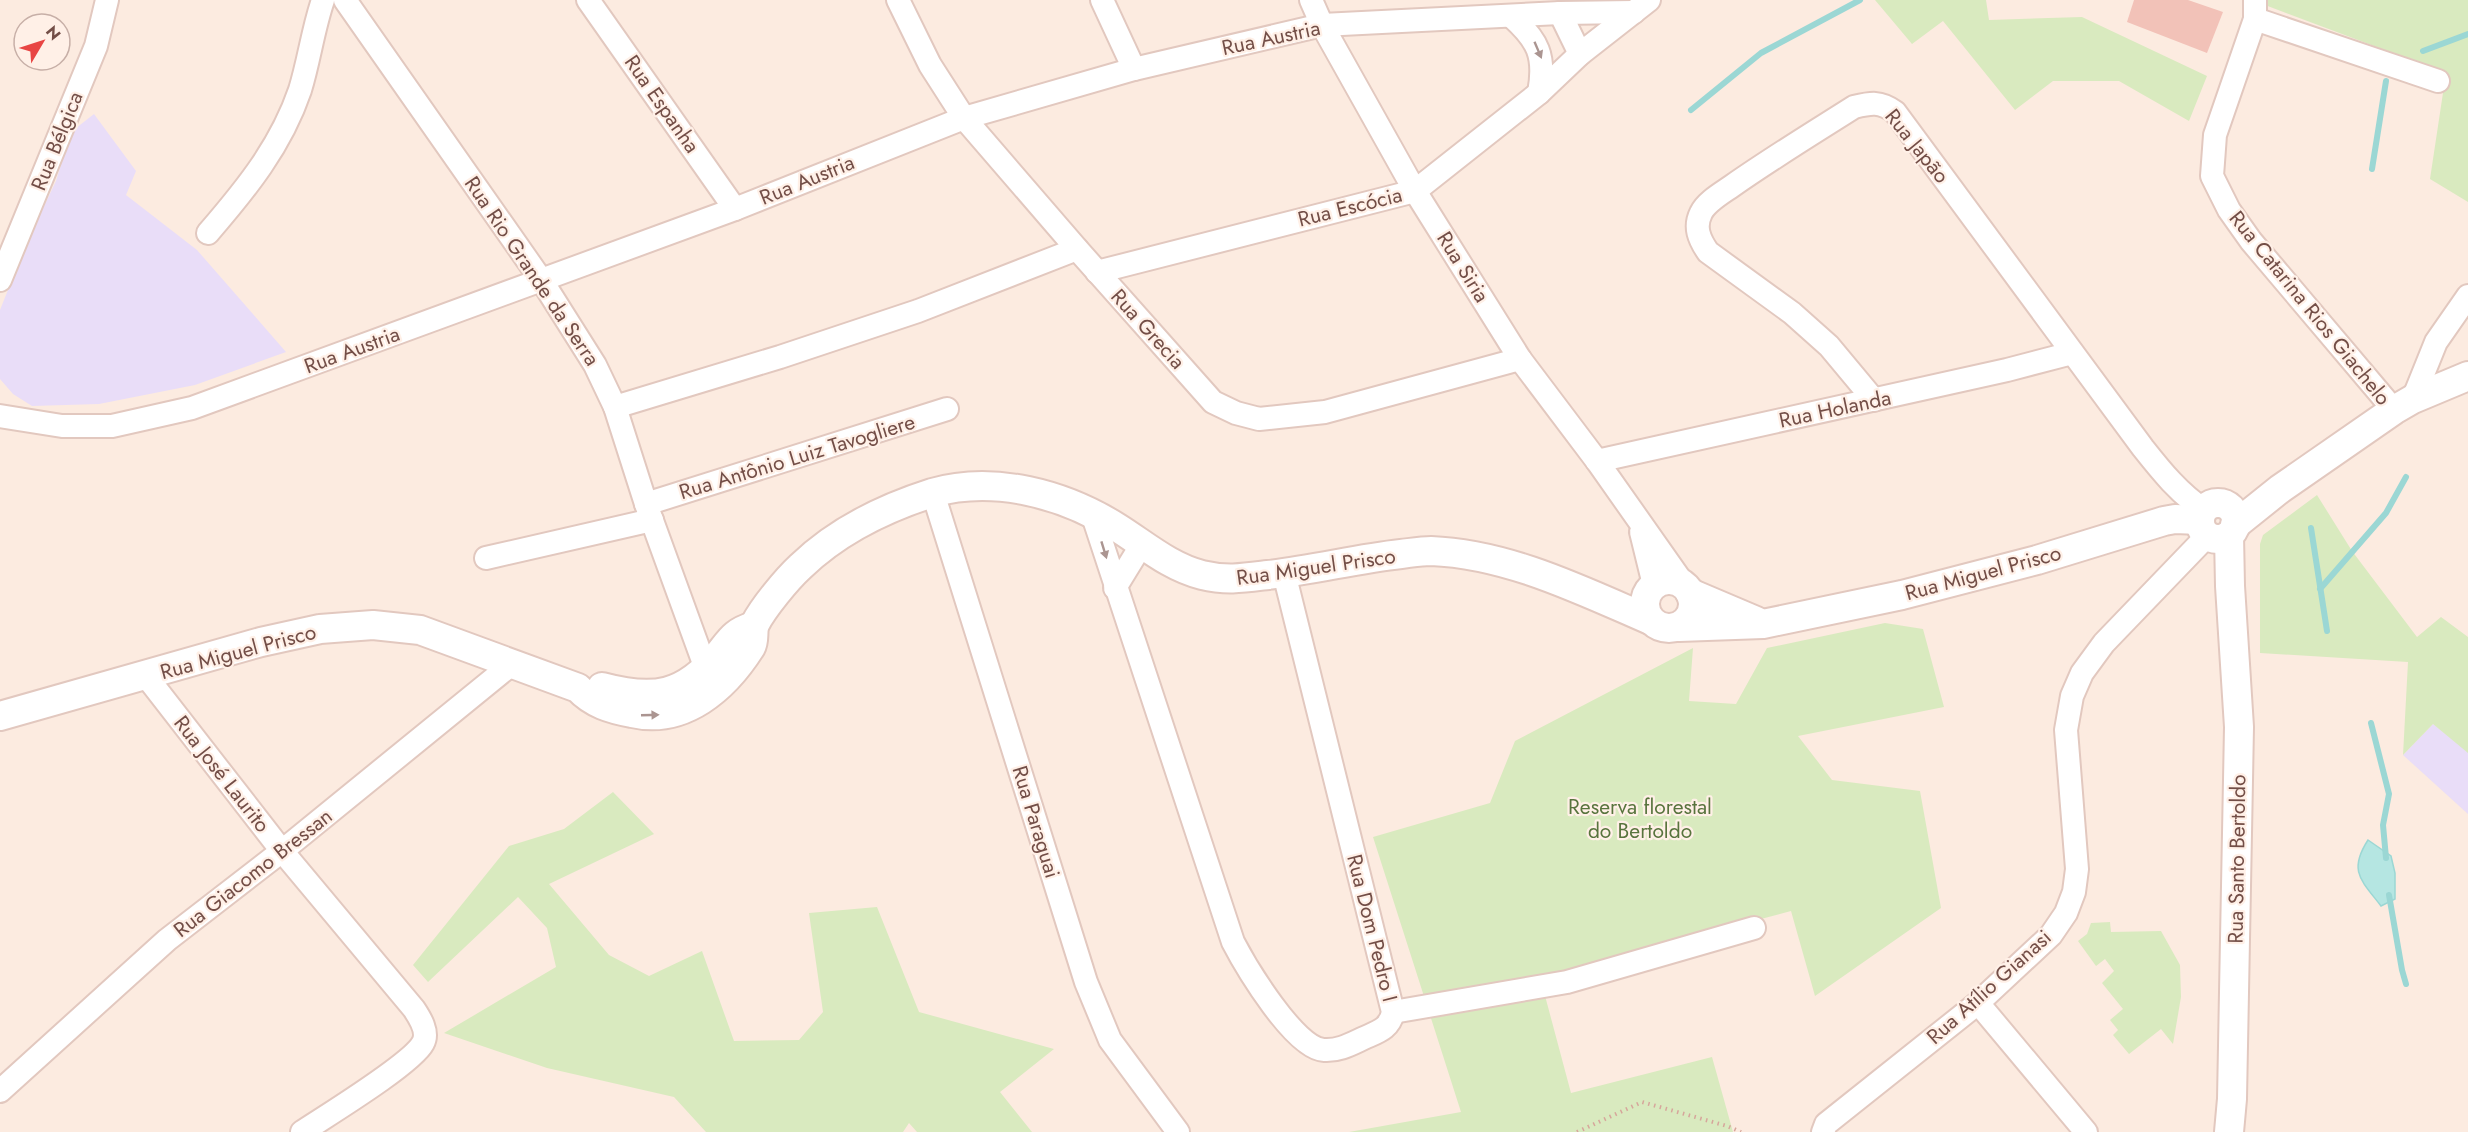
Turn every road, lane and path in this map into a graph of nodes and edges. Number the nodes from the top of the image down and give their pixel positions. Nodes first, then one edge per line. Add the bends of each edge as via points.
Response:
1 (107, 0) edge
2 (323, 0) edge
3 (345, 0) edge
4 (588, 0) edge
5 (898, 0) edge
6 (1102, 0) edge
7 (1311, 0) edge
8 (1642, 6) edge
9 (2255, 9) edge
10 (1560, 13) junction
11 (1510, 16) junction
12 (1322, 25) junction
13 (1580, 54) junction
14 (1134, 69) junction
15 (2438, 81) dead end
16 (1539, 93) junction
17 (964, 118) junction
18 (1415, 191) junction
19 (735, 208) junction
20 (208, 233) dead end
21 (1077, 249) junction
22 (1097, 272) junction
23 (0, 280) edge
24 (542, 280) junction
25 (2468, 296) edge
26 (2072, 353) junction
27 (1520, 359) junction
28 (2468, 376) edge
29 (1874, 400) junction
30 (2404, 404) junction
31 (615, 407) junction
32 (947, 409) dead end
33 (0, 416) edge
34 (1597, 461) junction
35 (933, 493) junction
36 (649, 512) junction
37 (1092, 513) junction
38 (1638, 519) junction
39 (2216, 524) junction
40 (1142, 544) junction
41 (486, 558) dead end
42 (1284, 573) junction
43 (1115, 588) junction
44 (1651, 588) junction
45 (1688, 589) junction
46 (1584, 591) junction
47 (1650, 620) junction
48 (1763, 624) junction
49 (754, 626) junction
50 (1678, 627) junction
51 (513, 663) junction
52 (706, 669) junction
53 (146, 676) junction
54 (578, 688) junction
55 (0, 716) edge
56 (282, 851) junction
57 (1754, 928) dead end
58 (1978, 1003) junction
59 (1393, 1012) junction
60 (0, 1090) edge
61 (1825, 1128) edge
62 (302, 1132) edge
63 (1178, 1132) edge
64 (1577, 1132) edge
65 (1742, 1132) edge
66 (2086, 1132) edge
67 (2229, 1132) edge

1 - 23 street, Rua Bélgica via 96,46
2 - 20 street via 300,89 286,125 253,180
3 - 24 street, Rua Rio Grande da Serra
4 - 19 street, Rua Espanha
5 - 17 street, Rua Grecia via 930,65
6 - 14 street
7 - 12 street, Rua Siria
8 - 10 street, Rua Austria
8 - 13 street, Rua Escócia
9 - 15 street
9 - 30 street, Rua Catarina Rios Giachelo via 2215,135 2212,176 2251,241
10 - 11 street, Rua Austria
10 - 13 street
11 - 12 street, Rua Austria
11 -> 16 street via 1527,30 1538,47 1543,73
12 - 14 street, Rua Austria
12 - 18 street, Rua Siria
13 - 16 street, Rua Escócia
14 - 17 street, Rua Austria
16 - 18 street, Rua Escócia
17 - 19 street, Rua Austria
17 - 21 street, Rua Grecia
18 - 22 street, Rua Escócia
18 - 27 street, Rua Siria
19 - 24 street, Rua Austria
21 - 22 street, Rua Grecia
21 - 31 street via 918,311
22 - 27 street, Rua Grecia via 1213,402 1236,414 1258,419 1325,412
24 - 31 street, Rua Rio Grande da Serra via 587,349
24 - 33 street, Rua Austria via 192,408 112,426 62,426
25 - 30 street via 2436,342
26 - 29 street, Rua Holanda
26 - 29 street, Rua Japão via 1895,112 1883,104 1870,103 1854,107 1762,165 1701,211 1696,226 1708,252 1829,346
26 - 39 street, Rua Japão via 2172,484
27 - 34 street, Rua Siria
28 - 30 street, Rua Miguel Prisco
29 - 34 street, Rua Holanda
30 - 39 street, Rua Miguel Prisco via 2280,489
31 - 36 street, Rua Rio Grande da Serra
32 - 36 street, Rua Antônio Luiz Tavogliere
34 - 38 street, Rua Siria
35 - 37 street, Rua Miguel Prisco via 986,485 1049,497
35 - 49 street, Rua Miguel Prisco via 832,539 787,580
35 - 63 street, Rua Paraguai via 1090,990 1110,1040
36 - 41 street, Rua Antônio Luiz Tavogliere
36 - 52 street, Rua Rio Grande da Serra
37 - 40 street, Rua Miguel Prisco
37 -> 43 street, Rua Dom Pedro I
38 - 44 street, Rua Siria
38 - 45 street, Rua Siria
39 - 48 street, Rua Miguel Prisco via 2187,519 2164,521 1913,592
39 - 58 street, Rua Atílio Gianasi via 2104,644 2082,673 2072,696 2066,730 2077,869 2074,891 2066,913 2051,934
39 - 67 street, Rua Santo Bertoldo via 2230,586 2240,727
40 - 42 street, Rua Miguel Prisco via 1198,574 1227,580
40 - 43 street
42 - 46 street, Rua Miguel Prisco via 1429,551 1483,558
42 - 59 street, Rua Dom Pedro I
43 - 59 street, Rua Dom Pedro I via 1233,942 1246,967 1292,1028 1304,1041 1322,1050 1342,1048 1382,1030 1390,1024
44 - 45 street, Rua Miguel Prisco via 1670,580
44 - 46 street, Rua Miguel Prisco
44 - 47 street via 1644,606
45 - 48 street, Rua Miguel Prisco
45 - 50 street via 1693,609
46 - 47 street, Rua Miguel Prisco
47 - 50 street, Rua Miguel Prisco via 1663,628
48 - 50 street, Rua Miguel Prisco
49 - 52 street, Rua Miguel Prisco via 738,631
54 -> 49 street, Rua Miguel Prisco via 590,700 640,715 685,710 708,696 738,664 753,644
51 - 53 street, Rua Miguel Prisco via 420,630 373,625 320,629 261,642
51 - 54 street, Rua Miguel Prisco
51 - 56 street, Rua Giacomo Bressan
52 - 54 street, Rua Miguel Prisco via 685,685 658,694 640,695 596,685
53 - 55 street, Rua Miguel Prisco
53 - 56 street, Rua José Laurito
56 - 60 street, Rua Giacomo Bressan via 167,940
56 - 62 street, Rua José Laurito via 414,1009 425,1036 403,1063
57 - 59 street via 1567,982
58 - 61 street, Rua Atílio Gianasi
58 - 66 street
64 - 65 path via 1642,1102

